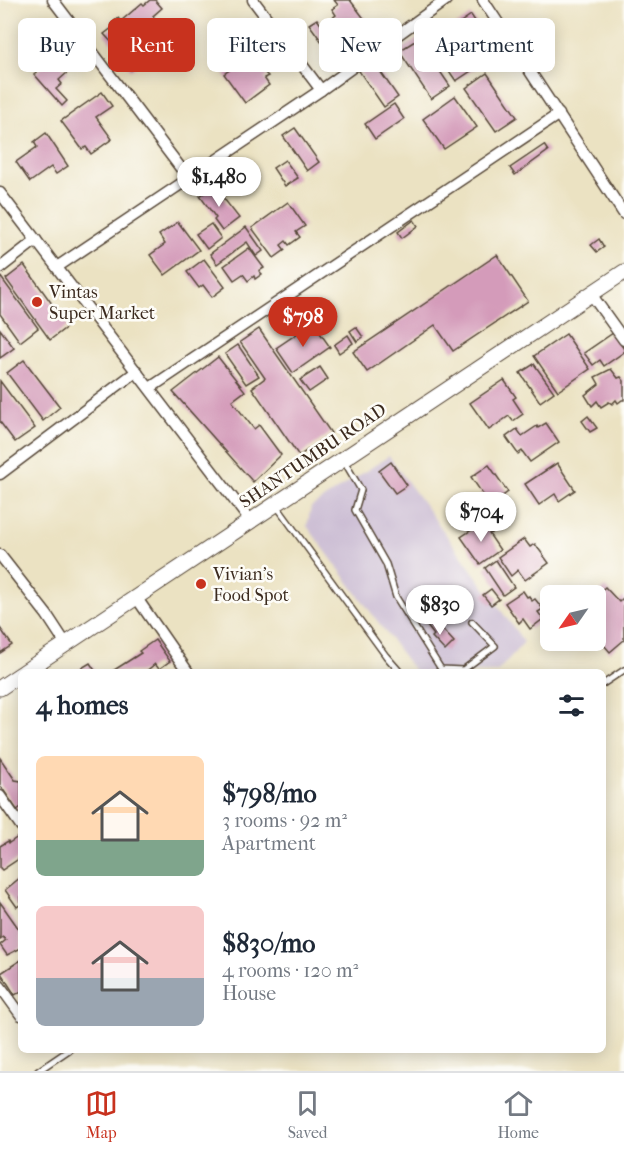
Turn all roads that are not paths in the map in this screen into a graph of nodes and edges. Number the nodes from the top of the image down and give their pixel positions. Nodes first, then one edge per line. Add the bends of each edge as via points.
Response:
1 (53, 0) edge
2 (253, 0) edge
3 (446, 0) edge
4 (483, 0) edge
5 (321, 90) junction
6 (559, 114) junction
7 (189, 179) junction
8 (0, 193) edge
9 (624, 214) edge
10 (36, 240) junction
11 (57, 267) junction
12 (0, 268) edge
13 (624, 272) edge
14 (591, 294) junction
15 (624, 340) edge
16 (137, 371) junction
17 (150, 388) junction
18 (343, 459) junction
19 (0, 474) edge
20 (276, 505) junction
21 (251, 522) junction
22 (0, 555) edge
23 (136, 597) junction
24 (472, 622) dead end
25 (66, 644) junction
26 (29, 669) edge
27 (186, 669) edge
28 (397, 669) edge
29 (441, 669) edge
30 (464, 669) edge
31 (624, 670) edge
32 (18, 676) edge
33 (606, 682) edge
34 (0, 688) edge
35 (0, 796) edge
36 (18, 822) edge
37 (0, 986) edge
38 (18, 1012) edge
39 (65, 1053) edge
40 (38, 1071) edge

1 - 7 street
2 - 5 street
3 - 5 street
4 - 6 street
5 - 7 street
6 - 9 street
6 - 17 street
7 - 11 street
8 - 10 street
10 - 11 street
10 - 12 street
11 - 16 street
13 - 14 street, SHANTUMBU ROAD
14 - 15 street
14 - 18 street, SHANTUMBU ROAD
16 - 17 street
16 - 19 street
17 - 21 street
18 - 20 street, SHANTUMBU ROAD
18 - 29 lane via 361,490 354,510 386,564 396,597
20 - 21 street, SHANTUMBU ROAD
20 - 28 lane
21 - 23 street, SHANTUMBU ROAD
22 - 25 street
23 - 25 street, SHANTUMBU ROAD
23 - 27 street
24 - 30 lane via 495,646
25 - 26 street, SHANTUMBU ROAD
31 - 33 lane
32 - 34 street, SHANTUMBU ROAD
35 - 36 street
37 - 38 street
39 - 40 lane

